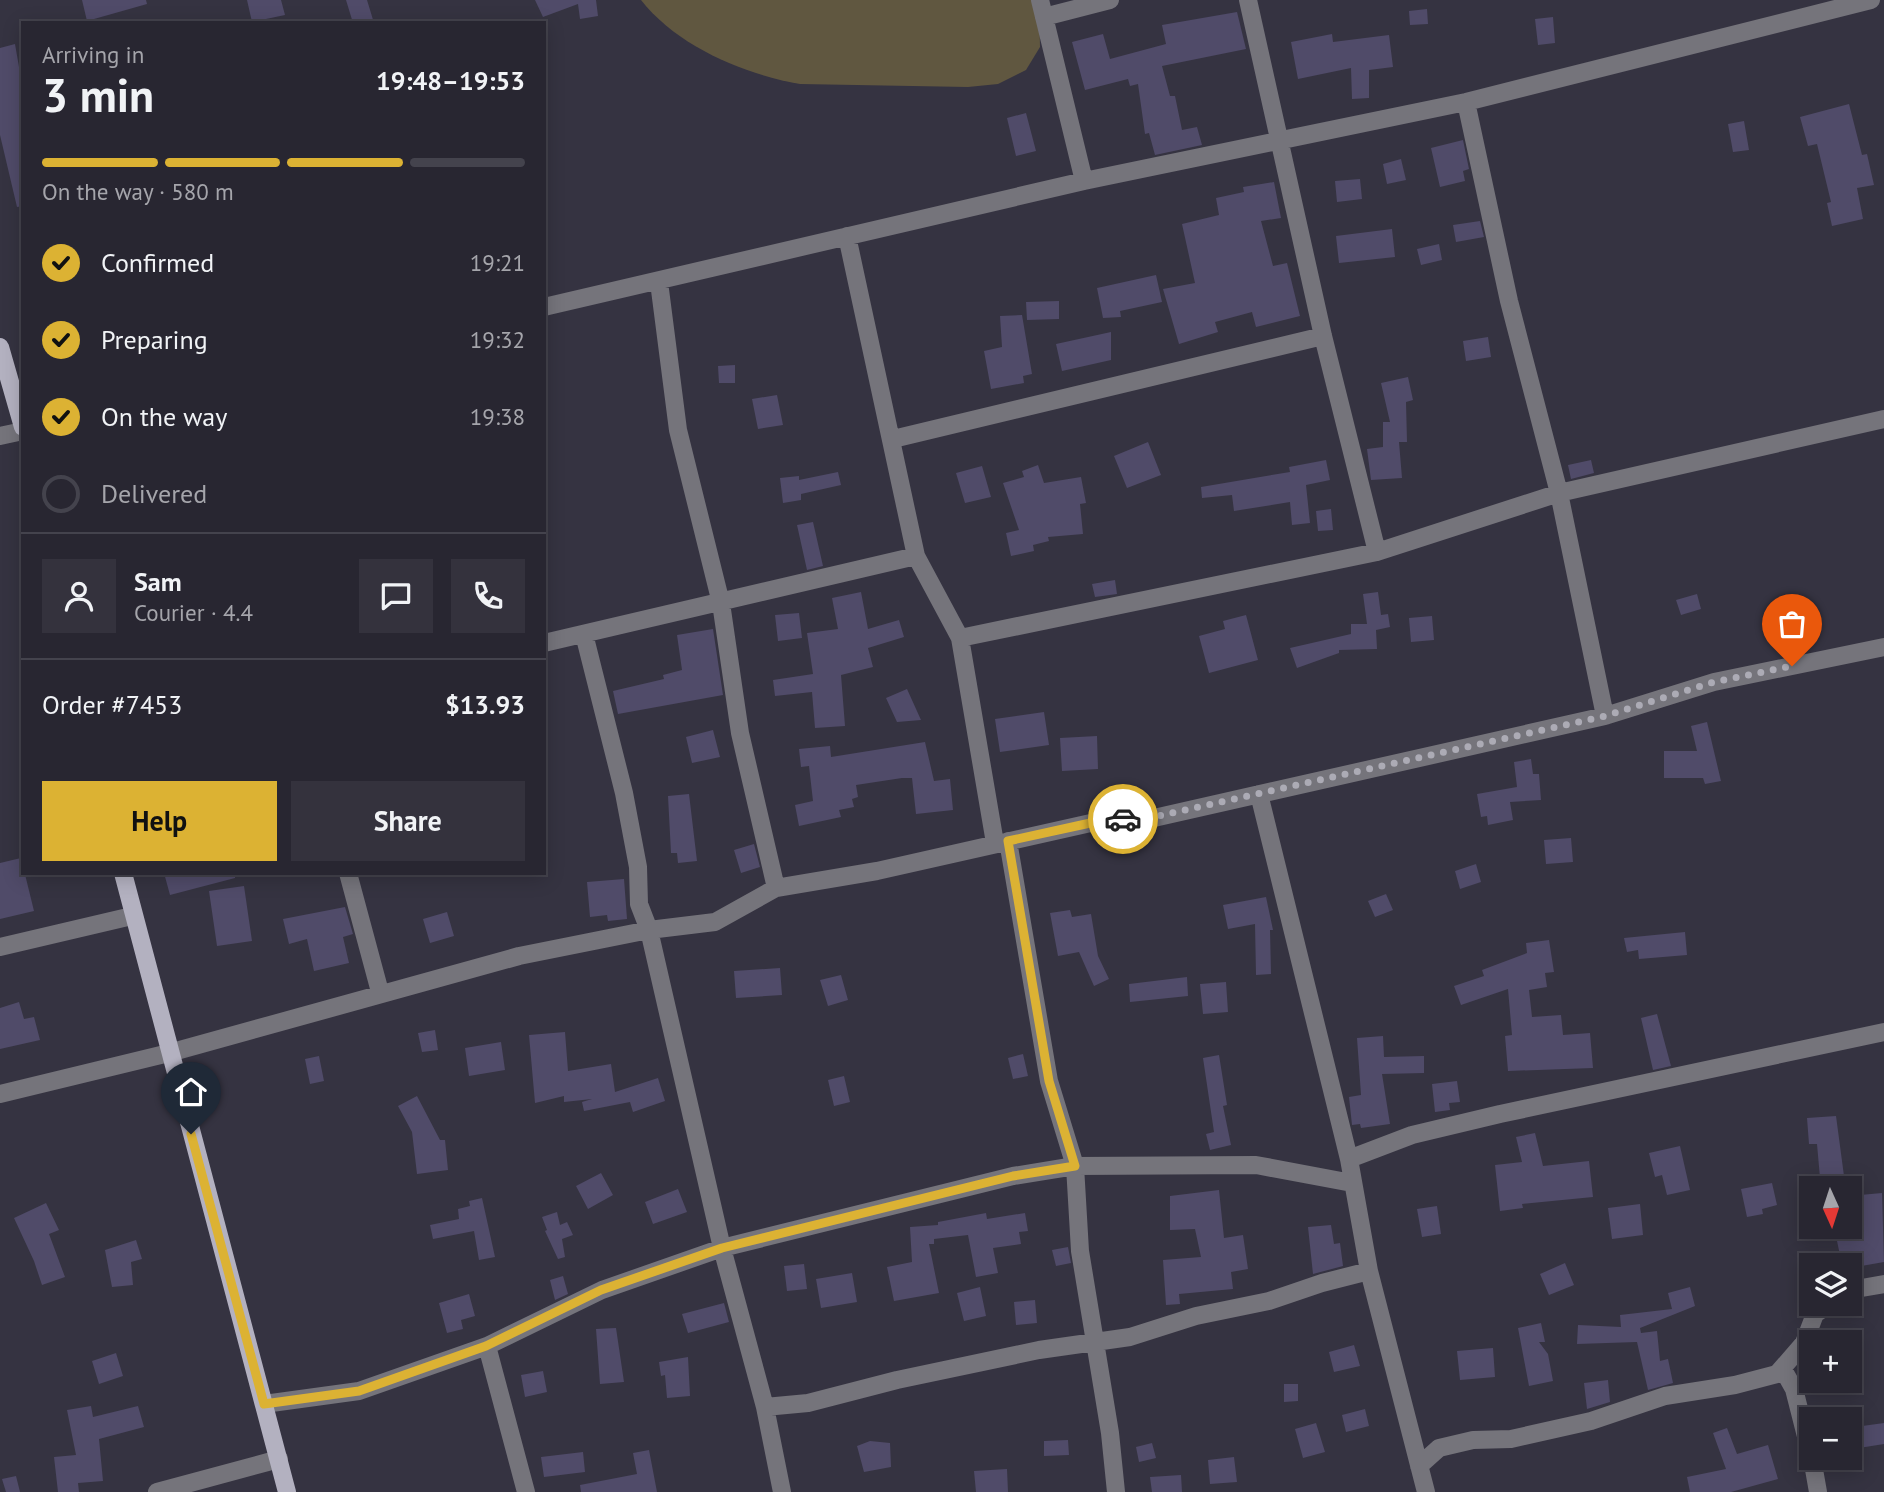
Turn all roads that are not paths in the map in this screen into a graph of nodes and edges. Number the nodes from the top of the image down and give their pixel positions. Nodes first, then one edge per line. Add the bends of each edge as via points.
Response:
1 (1110, 0) edge
2 (1248, 0) edge
3 (1797, 0) edge
4 (1871, 0) edge
5 (1042, 8) edge
6 (1801, 18) junction
7 (1466, 102) junction
8 (1279, 142) junction
9 (1084, 181) junction
10 (847, 236) junction
11 (659, 282) junction
12 (546, 307) edge
13 (1324, 336) junction
14 (0, 347) edge
15 (1884, 419) edge
16 (21, 422) edge
17 (21, 430) edge
18 (0, 436) edge
19 (893, 439) junction
20 (1559, 493) junction
21 (1377, 552) junction
22 (916, 556) junction
23 (721, 603) junction
24 (584, 634) junction
25 (960, 638) junction
26 (546, 643) edge
27 (1884, 647) edge
28 (1605, 716) junction
29 (1259, 794) junction
30 (1001, 842) junction
31 (123, 875) edge
32 (349, 875) edge
33 (776, 888) junction
34 (132, 916) junction
35 (649, 930) junction
36 (0, 947) edge
37 (380, 992) junction
38 (1884, 1031) edge
39 (169, 1053) junction
40 (0, 1094) edge
41 (1349, 1159) junction
42 (1075, 1166) junction
43 (1352, 1183) junction
44 (722, 1248) junction
45 (1369, 1271) junction
46 (1884, 1284) edge
47 (1862, 1288) edge
48 (1814, 1316) edge
49 (1093, 1342) junction
50 (486, 1346) junction
51 (1777, 1374) junction
52 (264, 1404) junction
53 (765, 1407) junction
54 (1799, 1409) edge
55 (279, 1459) junction
56 (1419, 1466) junction
57 (1814, 1470) edge
58 (157, 1492) edge
59 (287, 1492) edge
60 (526, 1492) edge
61 (782, 1492) edge
62 (1116, 1492) edge
63 (1426, 1492) edge
64 (1818, 1492) edge

1 - 5 street
2 - 8 street
3 - 6 street
4 - 6 street
5 - 9 street
6 - 7 street
7 - 8 street
7 - 20 street via 1508,301
8 - 9 street
8 - 13 street
9 - 10 street
10 - 11 street
10 - 19 street
11 - 12 street
11 - 23 street via 678,430
13 - 19 street
13 - 21 street
14 - 16 main road
15 - 20 street
17 - 18 street
19 - 22 street
20 - 21 street
20 - 28 street
21 - 25 street
22 - 23 street
22 - 25 street
23 - 24 street
23 - 33 street via 740,733
24 - 26 street
24 - 35 street via 624,793 638,867 639,904
25 - 30 street
27 - 28 street via 1714,682
28 - 29 street
29 - 30 street
29 - 41 street
30 - 33 street via 877,872
30 - 42 street via 1049,1081
31 - 34 main road
32 - 37 street
33 - 35 street via 715,922
34 - 36 street
34 - 39 main road
35 - 37 street via 519,956
35 - 44 street
37 - 39 street
38 - 41 street via 1412,1135
39 - 40 street
39 - 52 main road
41 - 43 street
42 - 43 street via 1256,1165
42 - 44 street via 1013,1176
42 - 49 street via 1080,1251
43 - 45 street
44 - 50 street via 601,1290
44 - 53 street
45 - 49 street via 1130,1337
45 - 56 street
46 - 47 street
48 - 51 street via 1804,1343
49 - 53 street via 897,1380 808,1403
49 - 62 street
50 - 52 street via 359,1391
50 - 60 street
51 - 54 street via 1785,1373
51 - 56 street via 1665,1396 1591,1421 1511,1439 1473,1440 1439,1448
52 - 55 main road
53 - 61 street
55 - 58 street
55 - 59 main road
56 - 63 street
57 - 64 street

